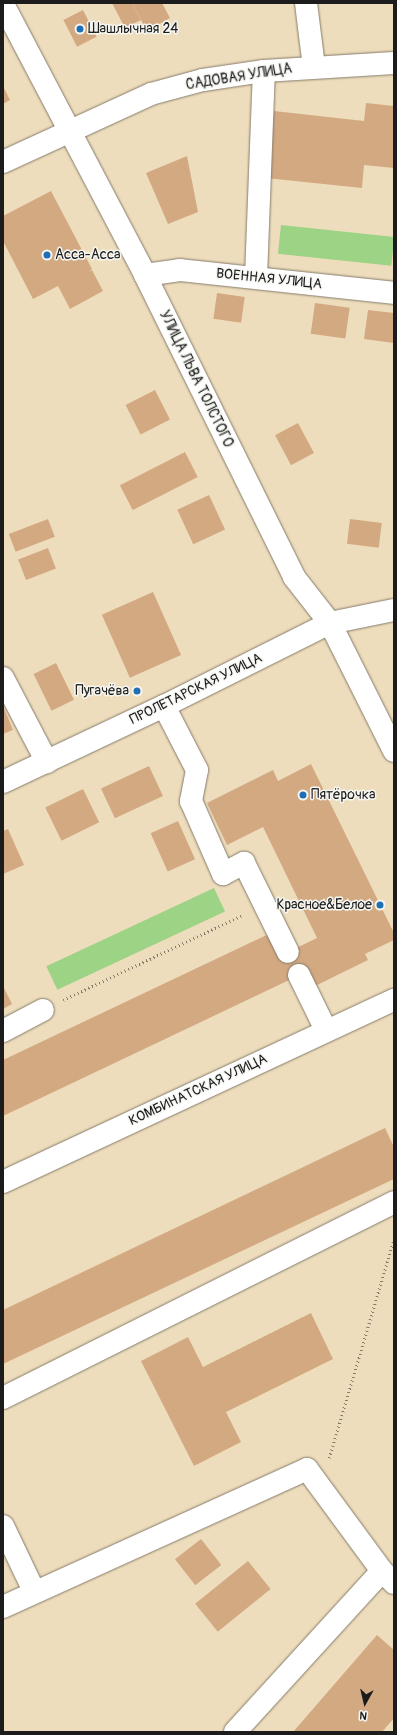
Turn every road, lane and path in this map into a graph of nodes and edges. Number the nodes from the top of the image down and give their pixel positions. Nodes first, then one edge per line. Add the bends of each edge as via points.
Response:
1 (306, 3) edge
2 (3, 4) edge
3 (394, 63) edge
4 (314, 67) junction
5 (264, 71) junction
6 (69, 131) junction
7 (3, 162) edge
8 (145, 275) junction
9 (256, 277) junction
10 (394, 293) edge
11 (394, 610) edge
12 (330, 623) junction
13 (3, 678) edge
14 (164, 706) junction
15 (394, 751) edge
16 (47, 762) junction
17 (3, 782) edge
18 (264, 904) junction
19 (288, 952) dead end
20 (299, 975) dead end
21 (394, 1000) edge
22 (43, 1010) joint
23 (326, 1030) junction
24 (3, 1031) edge
25 (3, 1182) edge
26 (394, 1202) edge
27 (394, 1239) edge
28 (3, 1398) edge
29 (321, 1488) junction
30 (3, 1526) edge
31 (388, 1577) edge
32 (34, 1591) junction
33 (3, 1607) edge
34 (235, 1732) edge

1 - 4 street
2 - 6 street, УЛИЦА ЛЬВА ТОЛСТОГО
3 - 4 street, САДОВАЯ УЛИЦА
4 - 5 street, САДОВАЯ УЛИЦА
5 - 6 street, САДОВАЯ УЛИЦА via 203,80 151,94
5 - 9 street
6 - 7 street, САДОВАЯ УЛИЦА
6 - 8 street, УЛИЦА ЛЬВА ТОЛСТОГО
8 - 9 street, ВОЕННАЯ УЛИЦА via 180,270
8 - 12 street, УЛИЦА ЛЬВА ТОЛСТОГО via 294,577
9 - 10 street, ВОЕННАЯ УЛИЦА
11 - 12 street, ПРОЛЕТАРСКАЯ УЛИЦА
12 - 14 street, ПРОЛЕТАРСКАЯ УЛИЦА
12 - 15 street, УЛИЦА ЛЬВА ТОЛСТОГО
13 - 16 street
14 - 16 street, ПРОЛЕТАРСКАЯ УЛИЦА
14 - 18 street via 197,770 191,801 223,874 244,863
16 - 17 street, ПРОЛЕТАРСКАЯ УЛИЦА
18 - 19 street
18 - 22 path
20 - 23 street
21 - 23 street, КОМБИНАТСКАЯ УЛИЦА
22 - 24 street
23 - 25 street, КОМБИНАТСКАЯ УЛИЦА
26 - 28 street
27 - 29 path
29 - 31 street
29 - 32 street via 307,1469
30 - 32 street
31 - 34 street
32 - 33 street

